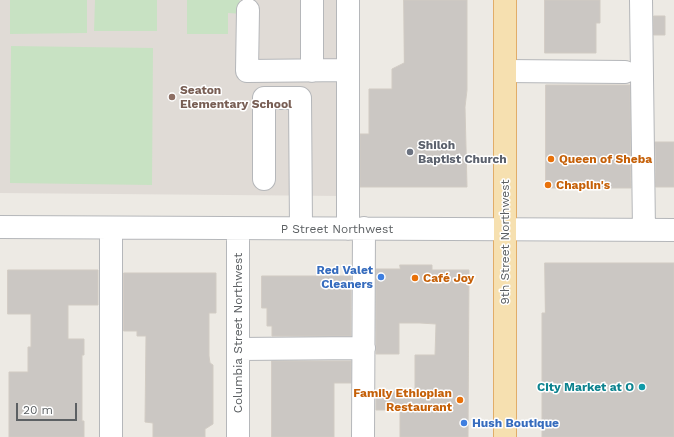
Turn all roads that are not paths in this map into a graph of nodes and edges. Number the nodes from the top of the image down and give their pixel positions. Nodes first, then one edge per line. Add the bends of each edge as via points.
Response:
1 (312, 0) edge
2 (348, 0) edge
3 (505, 0) edge
4 (641, 0) edge
5 (248, 10) dead end
6 (348, 70) junction
7 (312, 71) junction
8 (505, 71) junction
9 (624, 72) dead end
10 (264, 179) dead end
11 (0, 227) edge
12 (301, 228) junction
13 (110, 229) junction
14 (238, 229) junction
15 (356, 229) junction
16 (504, 230) junction
17 (644, 230) junction
18 (674, 230) edge
19 (238, 348) junction
20 (364, 348) junction
21 (111, 437) edge
22 (238, 437) edge
23 (363, 437) edge
24 (505, 437) edge

1 - 7 street
2 - 6 street
3 - 8 main road, 9th Street Northwest
4 - 17 street
5 - 7 street via 246,71
6 - 7 street
6 - 15 street
8 - 9 street
8 - 16 main road, 9th Street Northwest
10 - 12 street via 264,98 300,98
11 - 13 street, P Street Northwest
12 - 14 street, P Street Northwest
12 - 15 street, P Street Northwest
13 - 14 street, P Street Northwest
13 - 21 street
14 - 19 street, Columbia Street Northwest
15 - 16 street, P Street Northwest
15 - 20 street
16 - 17 street, P Street Northwest
16 - 24 main road, 9th Street Northwest
17 - 18 street, P Street Northwest
19 - 20 street
19 - 22 street, Columbia Street Northwest
20 - 23 street

